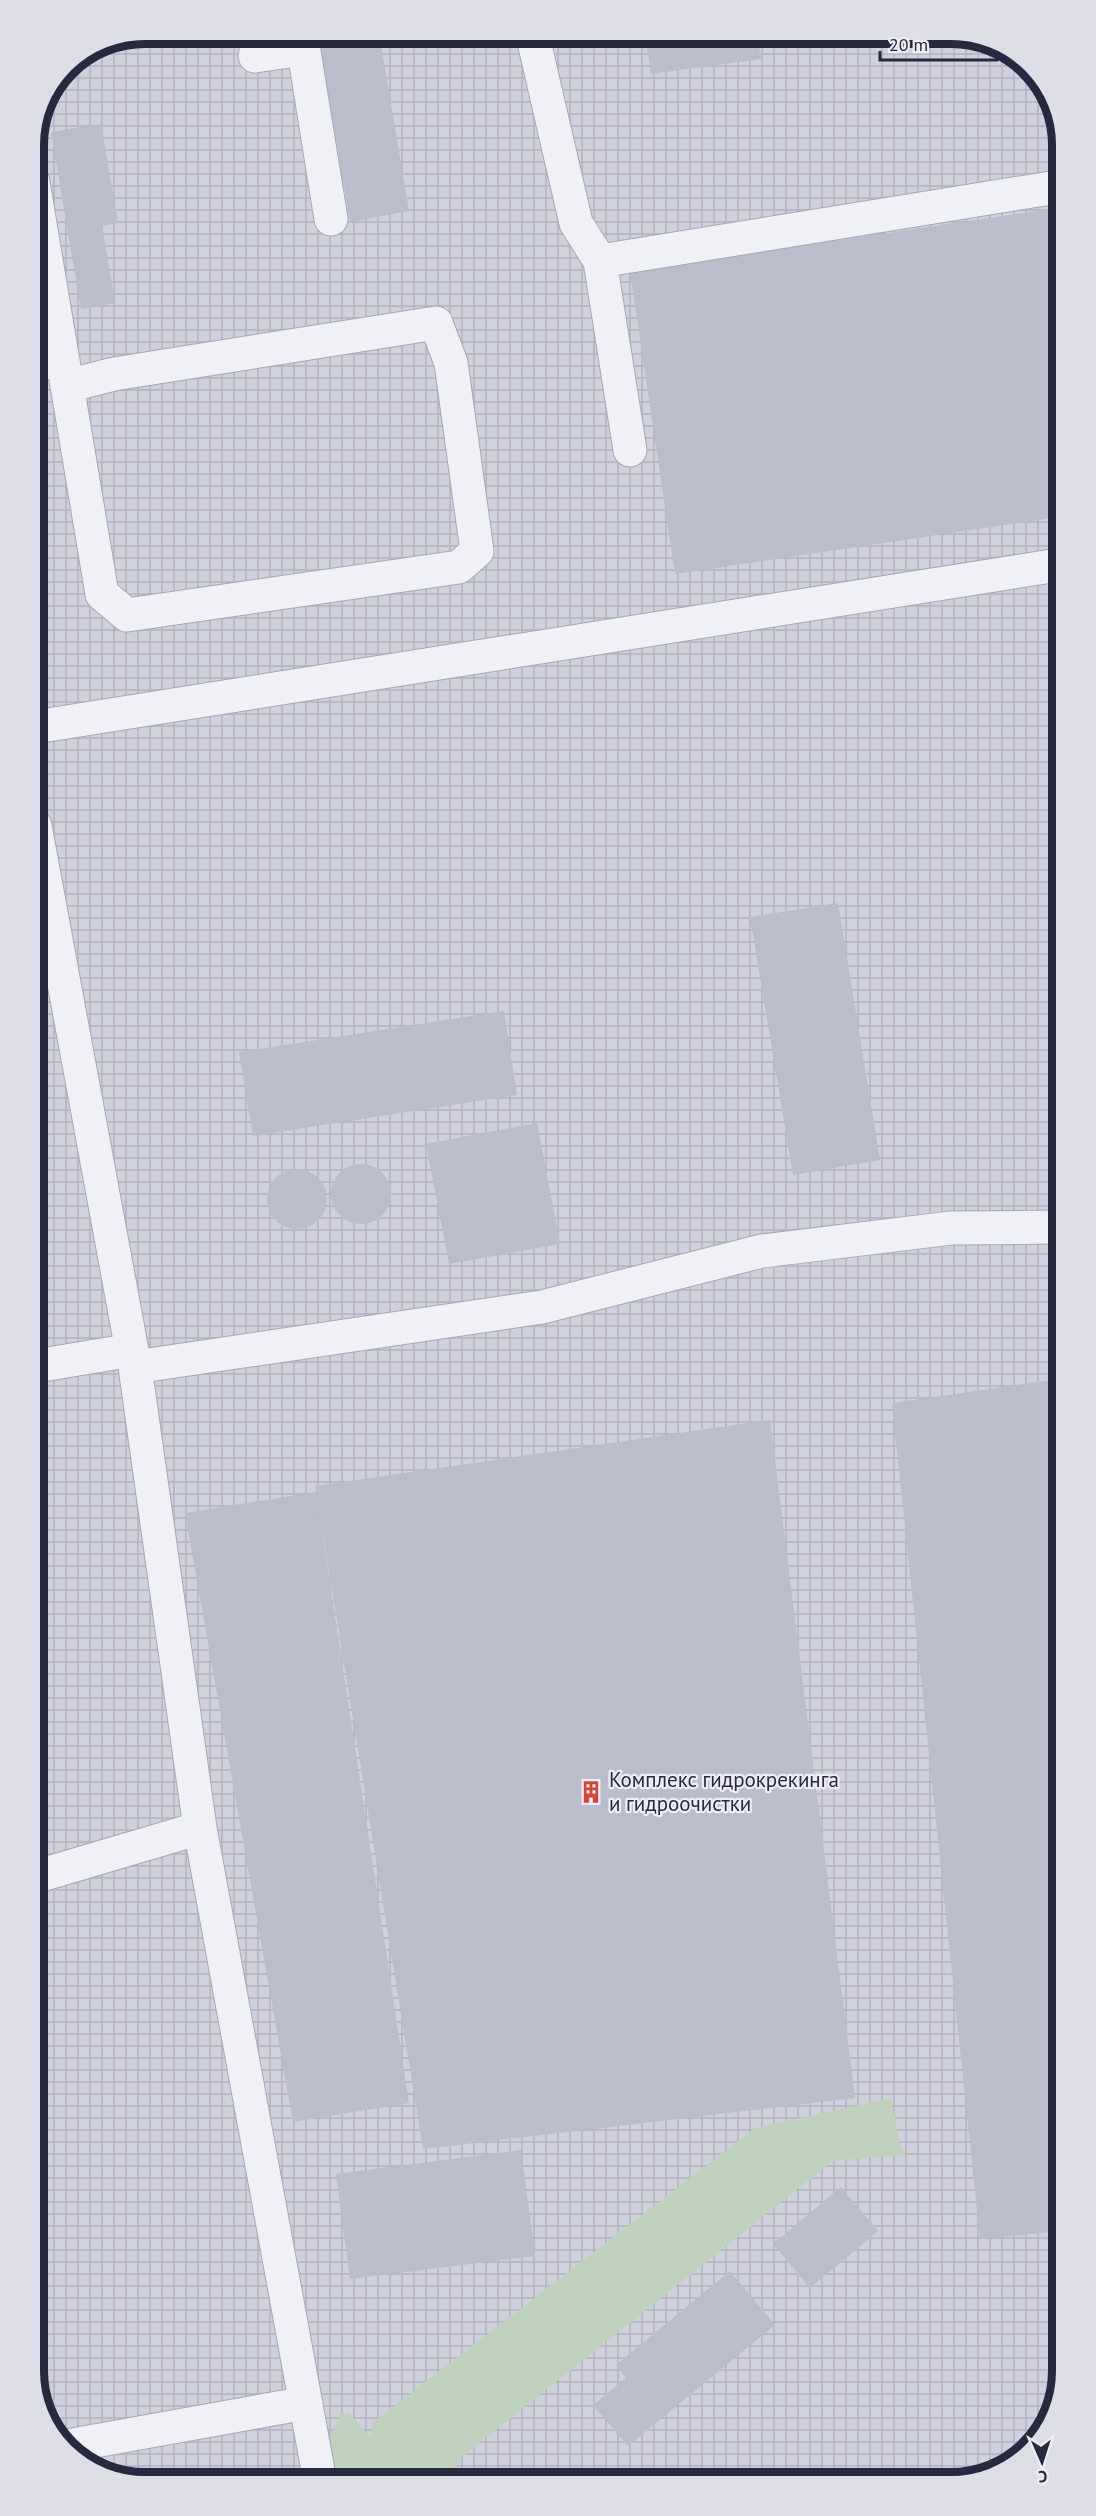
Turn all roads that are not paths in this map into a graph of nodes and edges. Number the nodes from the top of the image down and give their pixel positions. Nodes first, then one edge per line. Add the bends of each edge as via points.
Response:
1 (293, 44) edge
2 (302, 44) edge
3 (535, 44) edge
4 (255, 56) dead end
5 (1052, 188) edge
6 (331, 219) dead end
7 (600, 261) junction
8 (44, 276) edge
9 (55, 370) edge
10 (630, 450) dead end
11 (1052, 566) edge
12 (44, 726) edge
13 (44, 874) edge
14 (1052, 1227) edge
15 (134, 1359) junction
16 (44, 1365) edge
17 (200, 1828) junction
18 (44, 1874) edge
19 (306, 2403) junction
20 (75, 2445) edge
21 (318, 2472) edge

1 - 4 lane
2 - 6 lane
3 - 7 lane via 576,223
5 - 7 lane
7 - 10 lane
8 - 9 lane
9 - 9 lane via 102,594 127,615 459,567 477,551 451,363 436,323 114,374
11 - 12 lane
13 - 15 lane
14 - 15 lane via 951,1228 762,1251 542,1307
15 - 16 lane
15 - 17 lane
17 - 18 lane
17 - 19 lane
19 - 20 lane
19 - 21 lane

